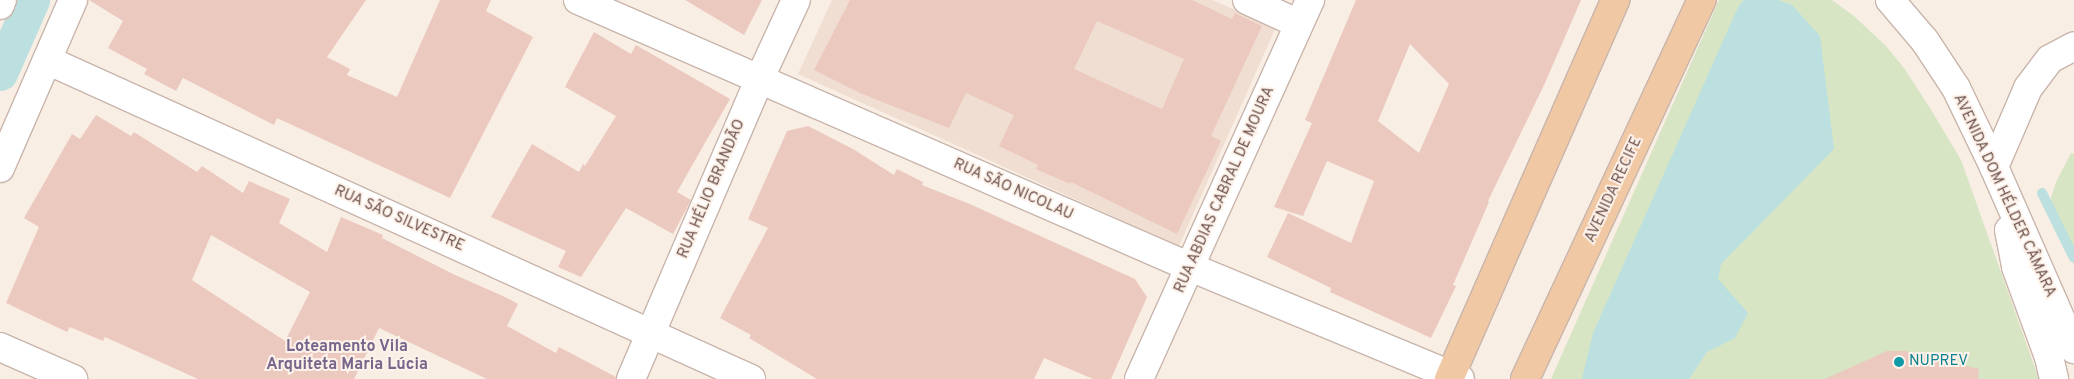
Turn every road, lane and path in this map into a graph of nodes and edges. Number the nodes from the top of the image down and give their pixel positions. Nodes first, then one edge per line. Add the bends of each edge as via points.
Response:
1 (2, 0) edge
2 (73, 0) edge
3 (578, 0) edge
4 (796, 0) edge
5 (1247, 0) edge
6 (1615, 0) edge
7 (1702, 0) edge
8 (1890, 0) edge
9 (0, 5) edge
10 (1304, 12) edge
11 (2074, 46) edge
12 (46, 60) junction
13 (759, 80) junction
14 (1994, 167) junction
15 (0, 168) edge
16 (1190, 267) junction
17 (650, 334) junction
18 (0, 347) edge
19 (2074, 349) edge
20 (1453, 378) edge
21 (73, 379) edge
22 (631, 379) edge
23 (751, 379) edge
24 (1139, 379) edge
25 (1525, 379) edge
26 (2054, 379) edge

1 - 9 street
2 - 12 street
3 - 13 street, RUA SÃO NICOLAU
4 - 13 street, RUA HÉLIO BRANDÃO
5 - 10 street
6 - 20 main road
7 - 25 main road, AVENIDA RECIFE
8 - 14 street, AVENIDA DOM HÉLDER CÂMARA via 1925,41 1956,88
10 - 16 street, RUA ABDIAS CABRAL DE MOURA
11 - 14 street via 2050,59 2028,88
12 - 15 street
12 - 17 street, RUA SÃO SILVESTRE
13 - 16 street, RUA SÃO NICOLAU
13 - 17 street, RUA HÉLIO BRANDÃO
14 - 19 street, AVENIDA DOM HÉLDER CÂMARA
14 - 26 street via 2016,267
16 - 20 street, RUA SÃO NICOLAU
16 - 24 street, RUA ABDIAS CABRAL DE MOURA
17 - 22 street, RUA HÉLIO BRANDÃO
17 - 23 street, RUA SÃO SILVESTRE
18 - 21 street

